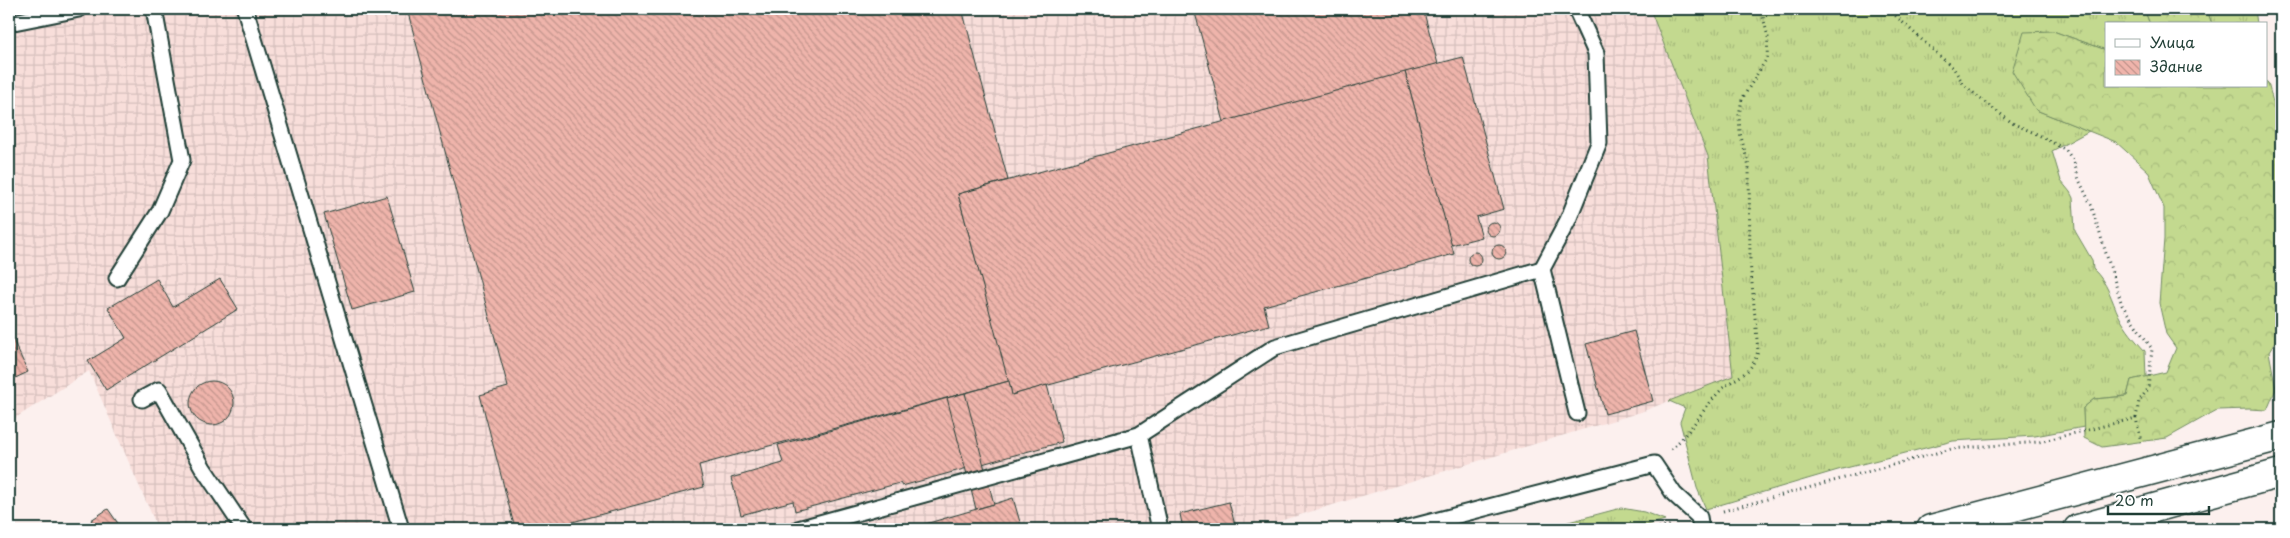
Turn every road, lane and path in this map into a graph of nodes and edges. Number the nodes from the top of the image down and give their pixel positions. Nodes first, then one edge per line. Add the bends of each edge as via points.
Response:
1 (79, 9) edge
2 (154, 9) edge
3 (245, 9) edge
4 (1576, 9) edge
5 (1761, 9) edge
6 (1888, 9) edge
7 (9, 23) edge
8 (1542, 269) junction
9 (117, 278) dead end
10 (142, 399) dead end
11 (1576, 413) dead end
12 (1139, 435) junction
13 (2281, 436) edge
14 (1654, 464) junction
15 (2281, 473) edge
16 (1700, 523) edge
17 (244, 529) edge
18 (401, 529) edge
19 (798, 529) edge
20 (1160, 529) edge
21 (1404, 529) edge
22 (1654, 529) edge
23 (1931, 529) edge
24 (2078, 529) edge

1 - 7 lane
2 - 9 lane via 182,160 160,211
3 - 18 lane
4 - 8 lane via 1596,53 1600,144 1568,220
5 - 14 path via 1768,37 1767,58 1742,99 1739,115 1748,166 1750,260 1758,351 1754,364 1742,377 1721,390 1684,438
6 - 16 path via 1954,69 1964,85 1982,100 2014,124 2066,150 2091,205 2122,305 2152,349 2148,389 2139,401 2136,418 2039,442 1951,450
8 - 11 lane
8 - 12 lane via 1275,347
10 - 17 lane via 159,390 203,468
12 - 19 lane
12 - 20 lane
13 - 23 main road
14 - 16 lane via 1674,494
14 - 21 lane
15 - 24 main road
16 - 22 path

